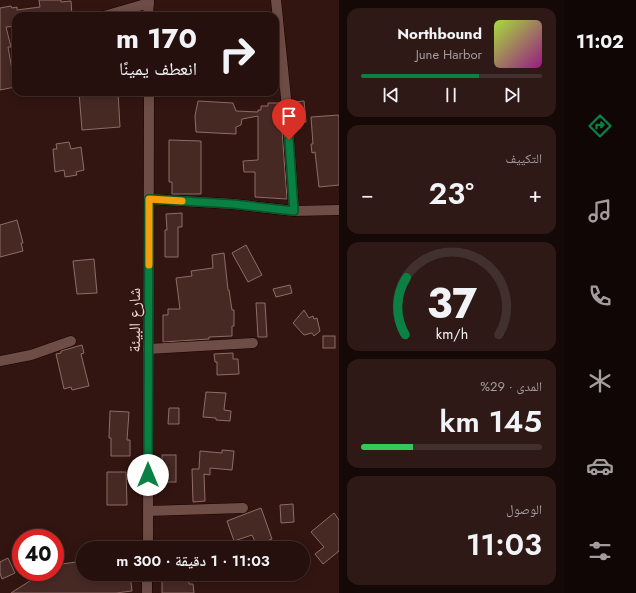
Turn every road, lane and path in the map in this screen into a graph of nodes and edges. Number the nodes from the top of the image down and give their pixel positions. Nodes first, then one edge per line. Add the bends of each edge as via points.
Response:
1 (276, 0) edge
2 (149, 2) edge
3 (117, 12) edge
4 (148, 12) edge
5 (277, 12) edge
6 (279, 29) edge
7 (148, 96) edge
8 (149, 199) junction
9 (339, 210) edge
10 (294, 211) junction
11 (71, 341) dead end
12 (253, 343) dead end
13 (148, 349) junction
14 (0, 361) edge
15 (243, 508) dead end
16 (148, 511) junction
17 (148, 541) edge
18 (147, 581) edge
19 (147, 593) edge

1 - 5 street
2 - 3 street
2 - 4 street
6 - 10 street
7 - 8 street, شارع البيئة
8 - 10 street
8 - 13 street, شارع البيئة
9 - 10 street
11 - 14 street via 31,355
12 - 13 street
13 - 16 street, شارع البيئة
15 - 16 street
16 - 17 street, شارع البيئة
18 - 19 street

